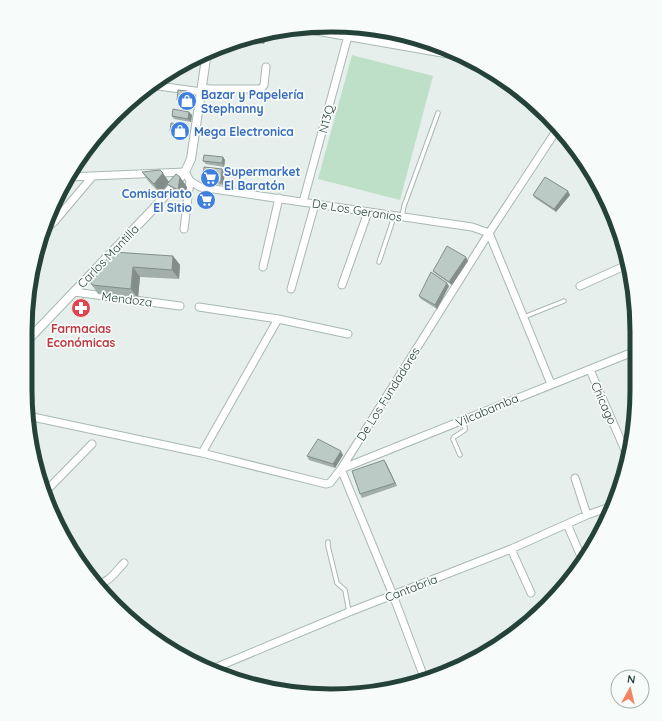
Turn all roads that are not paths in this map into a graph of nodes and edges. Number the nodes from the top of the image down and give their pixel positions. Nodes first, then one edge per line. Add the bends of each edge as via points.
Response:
1 (326, 32) edge
2 (348, 36) junction
3 (436, 51) edge
4 (206, 60) edge
5 (266, 67) dead end
6 (160, 86) edge
7 (202, 90) junction
8 (438, 113) dead end
9 (555, 133) edge
10 (185, 172) junction
11 (74, 177) edge
12 (92, 177) junction
13 (190, 180) junction
14 (279, 198) junction
15 (303, 202) junction
16 (315, 204) junction
17 (368, 212) junction
18 (393, 216) junction
19 (402, 218) junction
20 (52, 224) edge
21 (184, 229) dead end
22 (489, 233) junction
23 (379, 262) dead end
24 (263, 267) dead end
25 (623, 267) edge
26 (342, 285) dead end
27 (580, 286) dead end
28 (291, 289) dead end
29 (74, 292) junction
30 (564, 300) dead end
31 (180, 306) dead end
32 (199, 307) dead end
33 (524, 317) junction
34 (278, 319) junction
35 (348, 334) dead end
36 (32, 337) edge
37 (630, 353) edge
38 (590, 370) junction
39 (551, 384) junction
40 (34, 417) edge
41 (461, 421) junction
42 (92, 444) dead end
43 (624, 448) edge
44 (202, 454) junction
45 (460, 455) dead end
46 (341, 469) junction
47 (575, 478) dead end
48 (49, 488) edge
49 (605, 509) edge
50 (587, 515) junction
51 (567, 524) junction
52 (328, 542) dead end
53 (510, 549) junction
54 (580, 555) edge
55 (124, 563) dead end
56 (102, 583) edge
57 (531, 593) dead end
58 (393, 595) junction
59 (349, 612) junction
60 (218, 667) edge
61 (423, 674) edge

1 - 2 street
2 - 3 street
2 - 15 street, N13Q
4 - 7 street, Carlos Mantilla
5 - 7 street via 264,85 261,89
6 - 7 street
7 - 10 street, Carlos Mantilla via 191,159
8 - 19 lane
9 - 22 street, De Los Fundadores
10 - 12 street
10 - 13 street
10 - 29 street, Carlos Mantilla via 155,208
11 - 12 street
12 - 20 street
13 - 14 street, De Los Geranios via 200,187
13 - 21 street
14 - 15 street, De Los Geranios
14 - 24 street
15 - 16 street, De Los Geranios
16 - 17 street, De Los Geranios
16 - 28 street
17 - 18 street, De Los Geranios
17 - 26 street
18 - 19 street, De Los Geranios
18 - 23 lane
19 - 22 street, De Los Geranios via 472,228
22 - 33 street
22 - 46 street, De Los Fundadores
25 - 27 street
29 - 31 street, Mendoza
29 - 36 street, Carlos Mantilla
30 - 33 lane
32 - 34 street
33 - 39 street
34 - 35 street
34 - 44 street
37 - 38 street, Vilcabamba
38 - 39 street, Vilcabamba
38 - 43 street, Chicago
39 - 41 street, Vilcabamba
40 - 44 street
41 - 45 lane via 465,430 454,437
41 - 46 street, Vilcabamba
42 - 48 street
44 - 46 street, De Los Fundadores via 326,484 330,483
46 - 58 street
47 - 50 street
49 - 50 street, Cantabria
50 - 51 street, Cantabria
51 - 53 street, Cantabria
51 - 54 street
52 - 59 lane via 338,583 345,590
53 - 57 street
53 - 58 street, Cantabria
55 - 56 street
58 - 59 street, Cantabria
58 - 61 street
59 - 60 street, Cantabria

